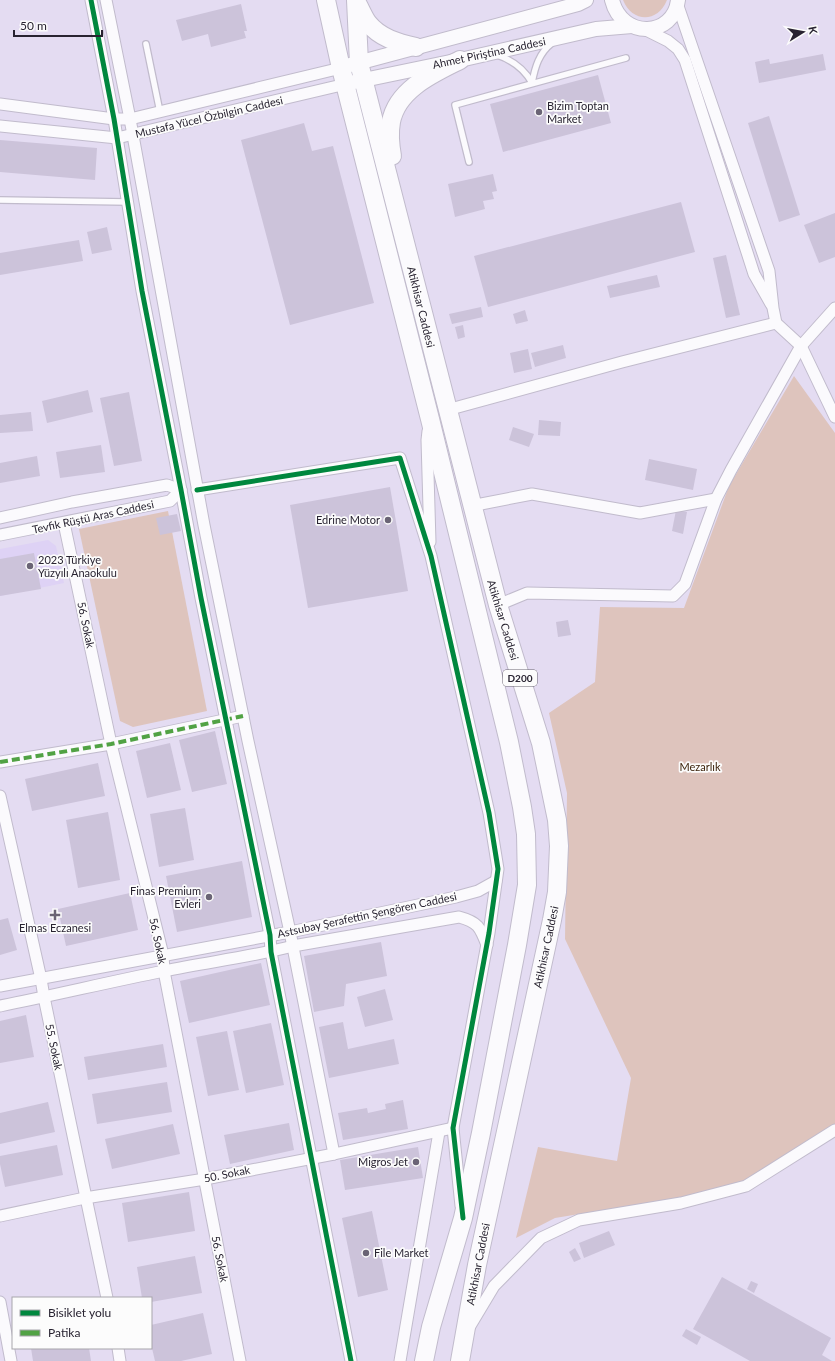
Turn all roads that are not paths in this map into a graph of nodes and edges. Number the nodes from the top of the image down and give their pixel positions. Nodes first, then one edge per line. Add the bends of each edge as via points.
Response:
1 (91, 0) edge
2 (106, 0) edge
3 (326, 0) edge
4 (356, 0) edge
5 (586, 0) edge
6 (612, 0) edge
7 (678, 1) edge
8 (638, 28) junction
9 (559, 37) junction
10 (146, 44) dead end
11 (416, 47) junction
12 (490, 53) junction
13 (626, 58) dead end
14 (460, 60) junction
15 (362, 71) junction
16 (344, 76) junction
17 (532, 83) junction
18 (0, 104) edge
19 (160, 112) junction
20 (114, 119) junction
21 (130, 119) junction
22 (0, 126) edge
23 (132, 135) junction
24 (117, 138) junction
25 (469, 162) dead end
26 (0, 200) edge
27 (128, 202) junction
28 (399, 218) junction
29 (773, 308) junction
30 (835, 308) edge
31 (776, 323) junction
32 (801, 346) junction
33 (447, 410) junction
34 (835, 417) edge
35 (430, 419) junction
36 (181, 490) junction
37 (197, 490) junction
38 (716, 499) junction
39 (471, 506) junction
40 (0, 518) edge
41 (64, 523) junction
42 (0, 536) edge
43 (431, 556) junction
44 (498, 605) junction
45 (243, 716) junction
46 (226, 720) junction
47 (111, 744) junction
48 (0, 762) edge
49 (0, 796) edge
50 (496, 881) junction
51 (290, 932) junction
52 (270, 935) junction
53 (487, 945) junction
54 (293, 946) junction
55 (271, 952) junction
56 (163, 955) junction
57 (164, 971) junction
58 (41, 979) junction
59 (0, 986) edge
60 (44, 997) junction
61 (0, 1006) edge
62 (453, 1128) junction
63 (835, 1130) edge
64 (438, 1132) junction
65 (334, 1154) junction
66 (311, 1158) junction
67 (205, 1179) junction
68 (85, 1198) junction
69 (0, 1216) edge
70 (463, 1218) junction
71 (107, 1297) edge
72 (0, 1302) edge
73 (466, 1333) junction
74 (118, 1349) edge
75 (11, 1361) edge
76 (120, 1361) edge
77 (240, 1361) edge
78 (351, 1361) edge
79 (400, 1361) edge
80 (424, 1361) edge
81 (460, 1361) edge

1 - 20 street
2 - 21 street
3 - 16 highway, Atikhisar Caddesi / D200
4 - 11 highway via 368,23 381,35 401,44
4 - 15 highway, Atikhisar Caddesi / D200
5 - 11 street, Ahmet Piriştina Caddesi
6 - 8 street via 619,16
7 - 8 street, Ahmet Piriştina Caddesi via 673,14 665,23 655,28
7 - 29 street via 769,271
8 - 9 street, Ahmet Piriştina Caddesi via 596,29
8 - 29 street via 668,41 678,49 685,60 754,274
9 - 12 street, Ahmet Piriştina Caddesi
9 - 17 lane via 539,58
10 - 19 lane
11 - 15 street, Ahmet Piriştina Caddesi
12 - 14 street, Ahmet Piriştina Caddesi
12 - 17 lane via 513,62
13 - 17 lane
14 - 15 street, Ahmet Piriştina Caddesi
14 - 28 highway via 426,78 407,92 391,121 390,138
15 - 16 street, Ahmet Piriştina Caddesi
15 - 28 highway, Atikhisar Caddesi / D200
16 - 19 street, Mustafa Yücel Özbilgin Caddesi
16 - 23 street, Mustafa Yücel Özbilgin Caddesi
16 - 35 highway, Atikhisar Caddesi / D200
17 - 25 lane via 455,105
18 - 20 street, Mustafa Yücel Özbilgin Caddesi
19 - 21 street, Mustafa Yücel Özbilgin Caddesi
20 - 21 street, Mustafa Yücel Özbilgin Caddesi
20 - 24 street
21 - 23 street
22 - 24 street, Mustafa Yücel Özbilgin Caddesi
23 - 24 street, Mustafa Yücel Özbilgin Caddesi
23 - 37 street
24 - 27 street
26 - 27 lane
27 - 36 street via 142,291
28 - 33 highway, Atikhisar Caddesi / D200
29 - 31 street
30 - 32 street
31 - 32 street
31 - 33 street
32 - 34 street
32 - 38 street
33 - 39 highway, Atikhisar Caddesi / D200
35 - 43 street via 427,440
35 - 70 highway, Atikhisar Caddesi / D200 via 517,781 528,862 527,885 517,945
36 - 40 street via 167,485
36 - 41 street, Tevfik Rüştü Aras Caddesi via 170,501
36 - 46 street
37 - 43 street via 400,458
37 - 45 street
38 - 39 street via 640,512 532,494
38 - 44 street via 685,584 673,596 527,593
39 - 44 highway, Atikhisar Caddesi / D200
41 - 42 street, Tevfik Rüştü Aras Caddesi
41 - 47 street, 56. Sokak
43 - 50 street via 489,813 498,869
44 - 73 highway, Atikhisar Caddesi / D200 via 541,743 560,846 552,920 477,1265
45 - 46 street
45 - 51 street
46 - 47 street
46 - 52 street
47 - 48 street
47 - 56 street, 56. Sokak
49 - 58 street, 55. Sokak
50 - 51 street, Astsubay Şerafettin Şengören Caddesi via 478,891 456,897
50 - 53 street
51 - 52 street, Astsubay Şerafettin Şengören Caddesi
51 - 54 street
52 - 55 street
52 - 56 street, Astsubay Şerafettin Şengören Caddesi
53 - 54 street, Astsubay Şerafettin Şengören Caddesi via 478,926 459,917
53 - 62 street
54 - 55 street, Astsubay Şerafettin Şengören Caddesi
54 - 65 street
55 - 57 street, Astsubay Şerafettin Şengören Caddesi
55 - 66 street
56 - 57 street, 56. Sokak
56 - 58 street, Astsubay Şerafettin Şengören Caddesi
57 - 60 street, Astsubay Şerafettin Şengören Caddesi
57 - 67 street, 56. Sokak
58 - 59 street, Astsubay Şerafettin Şengören Caddesi
58 - 60 street, 55. Sokak
60 - 61 street, Astsubay Şerafettin Şengören Caddesi
60 - 68 street, 55. Sokak
62 - 64 street, 50. Sokak
62 - 70 street
63 - 73 street via 746,1186 681,1203 579,1220 540,1238 494,1286
64 - 65 street, 50. Sokak
64 - 79 street
65 - 66 street, 50. Sokak
66 - 67 street, 50. Sokak
66 - 78 street
67 - 68 street, 50. Sokak
67 - 77 street, 56. Sokak
68 - 69 street, 50. Sokak
68 - 71 street, 55. Sokak
70 - 80 highway, Atikhisar Caddesi / D200 via 431,1327
72 - 75 street
73 - 81 highway, Atikhisar Caddesi / D200
74 - 76 street

